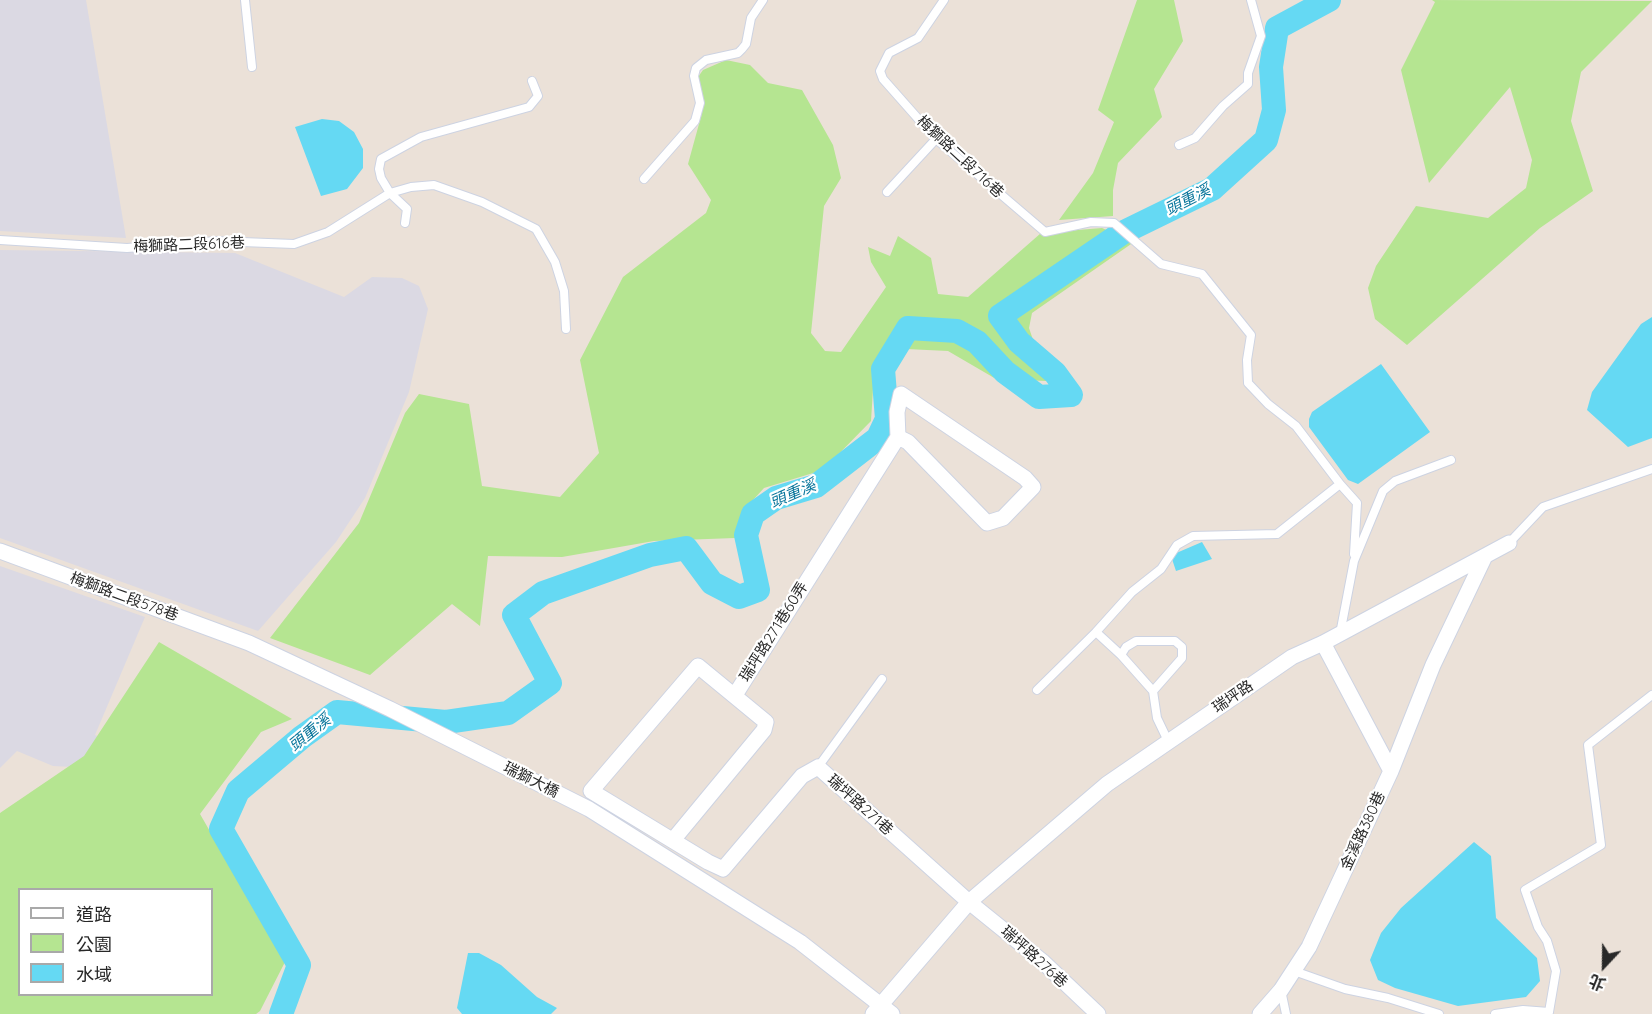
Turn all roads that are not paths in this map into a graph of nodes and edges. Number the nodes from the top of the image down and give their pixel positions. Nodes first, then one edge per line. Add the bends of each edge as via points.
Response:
1 (245, 0) edge
2 (763, 0) edge
3 (944, 0) edge
4 (1251, 0) edge
5 (252, 67) dead end
6 (532, 81) dead end
7 (936, 139) junction
8 (1179, 145) dead end
9 (644, 179) dead end
10 (887, 192) dead end
11 (390, 193) junction
12 (405, 224) dead end
13 (0, 240) edge
14 (566, 329) dead end
15 (898, 437) junction
16 (1451, 460) dead end
17 (1652, 469) edge
18 (1340, 484) junction
19 (1509, 543) joint
20 (0, 550) edge
21 (1485, 556) junction
22 (1354, 561) junction
23 (1096, 632) junction
24 (1340, 634) junction
25 (249, 643) joint
26 (1323, 643) junction
27 (1121, 655) junction
28 (882, 679) dead end
29 (1037, 690) dead end
30 (1153, 691) junction
31 (735, 695) junction
32 (1652, 695) edge
33 (1168, 741) junction
34 (818, 767) junction
35 (1391, 771) junction
36 (673, 840) junction
37 (969, 902) junction
38 (1294, 971) junction
39 (1281, 990) junction
40 (881, 1011) edge
41 (1098, 1014) edge
42 (1260, 1014) edge
43 (1286, 1014) edge
44 (1439, 1014) edge
45 (1495, 1014) edge

1 - 5 lane
2 - 9 lane via 751,18 742,49 706,60 696,68 700,103 695,121
3 - 7 lane, 梅獅路二段716巷 via 918,38 889,53 880,71
4 - 8 lane via 1261,36 1248,84 1195,138
6 - 11 lane via 538,96 529,107 421,137 381,159 379,169
7 - 10 lane
7 - 18 lane, 梅獅路二段716巷 via 1045,232 1091,222 1114,223 1161,264 1202,274 1251,335 1248,383 1296,426
11 - 12 lane via 407,209
11 - 13 lane, 梅獅路二段616巷 via 328,232 294,244 216,241 127,248
11 - 14 lane, 梅獅路二段616巷 via 434,185 482,202 536,229 555,261 564,291
15 - 15 street via 908,442 987,523 1003,518 1033,488 1025,478 901,394
15 - 31 street, 瑞坪路271巷60弄
16 - 22 lane via 1387,486
17 - 19 lane, 瑞坪路 via 1543,507
18 - 22 lane via 1357,503
18 - 23 lane via 1277,534 1193,536 1177,545 1161,569 1132,592
19 - 21 street, 瑞坪路
20 - 25 street, 梅獅路二段578巷
21 - 24 street, 瑞坪路
21 - 35 street, 金溪路380巷 via 1433,665
22 - 24 lane
23 - 27 lane
23 - 29 lane
24 - 26 street, 瑞坪路
25 - 40 street, 瑞獅大橋 via 589,809 800,942
26 - 33 street, 瑞坪路 via 1292,657
26 - 35 street
27 - 30 lane
27 - 30 lane via 1136,640 1175,641 1182,647 1182,658
28 - 34 lane
30 - 33 lane via 1157,717
31 - 36 street, 瑞坪路271巷60弄 via 766,722 764,730
31 - 36 street via 698,666 591,791
32 - 45 lane via 1588,746 1601,845 1525,890 1556,971 1549,1012
33 - 37 street, 瑞坪路 via 1107,784
34 - 36 street, 瑞坪路271巷 via 802,776 723,869
34 - 37 street, 瑞坪路271巷
35 - 38 street, 金溪路380巷 via 1309,947
37 - 40 street, 瑞坪路
37 - 41 street, 瑞坪路276巷 via 1042,961
38 - 39 street, 金溪路380巷
38 - 44 lane via 1345,990
39 - 42 street, 金溪路380巷
39 - 43 lane

